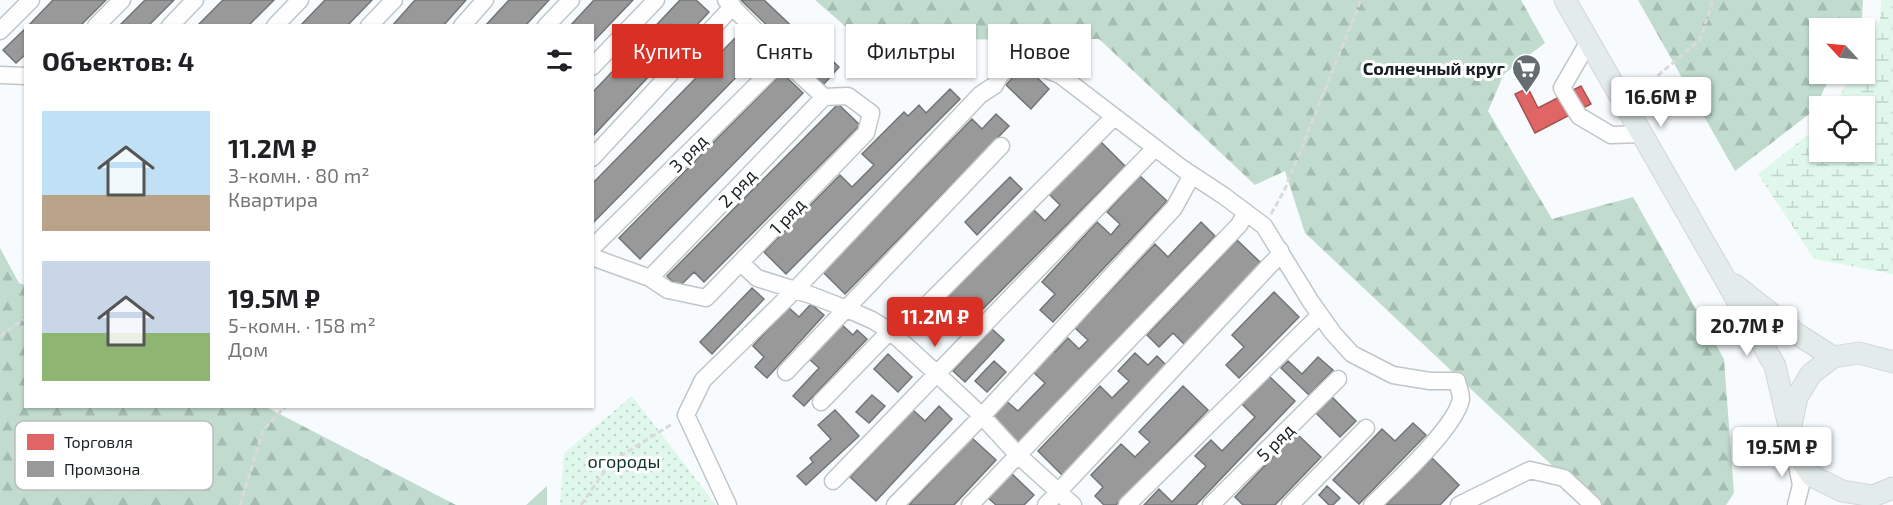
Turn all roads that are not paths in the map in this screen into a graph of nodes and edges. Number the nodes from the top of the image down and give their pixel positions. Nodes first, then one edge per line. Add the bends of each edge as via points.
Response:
1 (31, 0) edge
2 (122, 0) edge
3 (195, 0) edge
4 (300, 0) edge
5 (394, 0) edge
6 (486, 0) edge
7 (571, 0) edge
8 (656, 0) edge
9 (1565, 0) edge
10 (730, 3) edge
11 (98, 24) edge
12 (172, 24) edge
13 (276, 24) edge
14 (371, 24) edge
15 (464, 24) edge
16 (548, 24) edge
17 (750, 24) edge
18 (0, 31) edge
19 (1589, 41) junction
20 (594, 65) edge
21 (0, 75) edge
22 (24, 76) edge
23 (764, 78) edge
24 (804, 78) edge
25 (824, 97) junction
26 (1114, 117) junction
27 (1642, 134) junction
28 (1001, 147) dead end
29 (1155, 148) junction
30 (594, 156) edge
31 (1192, 175) junction
32 (1246, 212) junction
33 (594, 246) edge
34 (1280, 250) junction
35 (594, 258) edge
36 (741, 263) junction
37 (1723, 275) junction
38 (650, 278) junction
39 (795, 290) junction
40 (848, 309) junction
41 (1320, 315) junction
42 (893, 334) junction
43 (1833, 357) junction
44 (1893, 362) edge
45 (786, 372) dead end
46 (936, 373) junction
47 (1338, 379) dead end
48 (821, 402) dead end
49 (982, 416) junction
50 (1366, 428) dead end
51 (1790, 431) junction
52 (1795, 452) junction
53 (1018, 455) junction
54 (833, 481) dead end
55 (1893, 488) edge
56 (1059, 492) junction
57 (1873, 496) junction
58 (728, 505) edge
59 (895, 505) edge
60 (970, 505) edge
61 (1046, 505) edge
62 (1073, 505) edge
63 (1127, 505) edge
64 (1211, 505) edge
65 (1290, 505) edge
66 (1372, 505) edge
67 (1459, 505) edge
68 (1593, 505) edge
69 (1796, 505) edge
70 (1848, 505) edge

1 - 18 street
2 - 11 street
3 - 12 street
4 - 13 street
5 - 14 street
6 - 15 street
7 - 16 street
8 - 20 street
9 - 19 main road
10 - 17 street
10 - 30 street
19 - 27 main road
19 - 27 street via 1562,88 1579,116 1611,135
21 - 22 street
23 - 33 street, 3 ряд
24 - 25 street
25 - 36 street, 1 ряд via 848,96 871,113 866,133
25 - 38 street, 2 ряд
26 - 29 street
26 - 39 street via 1060,75 1019,59
26 - 42 street
27 - 37 main road
28 - 40 street
29 - 31 street
29 - 46 street
31 - 32 street
31 - 49 street via 1174,208
32 - 34 street via 1264,226
32 - 53 street via 1239,225
34 - 41 street
34 - 56 street via 1278,257
35 - 38 street
36 - 38 street, 1 ряд via 706,298 668,290
36 - 39 street via 757,278
37 - 43 main road via 1797,334
37 - 51 main road via 1775,366
39 - 40 street
39 - 58 street via 703,380 686,415
40 - 42 street
40 - 45 street
41 - 63 street
41 - 66 street via 1352,354 1393,375 1457,381 1461,398 1455,415 1426,451
42 - 46 street
42 - 48 street
43 - 44 main road via 1859,353
43 - 51 main road via 1811,374 1797,397
46 - 49 street
46 - 54 street
47 - 64 street, 5 ряд
49 - 53 street
49 - 59 street
50 - 65 street
51 - 52 main road
52 - 57 main road via 1812,476 1842,491
52 - 69 street via 1801,485
53 - 56 street
53 - 60 street
55 - 57 main road
56 - 61 street
56 - 62 street
57 - 70 street
67 - 68 street via 1530,471 1564,478

